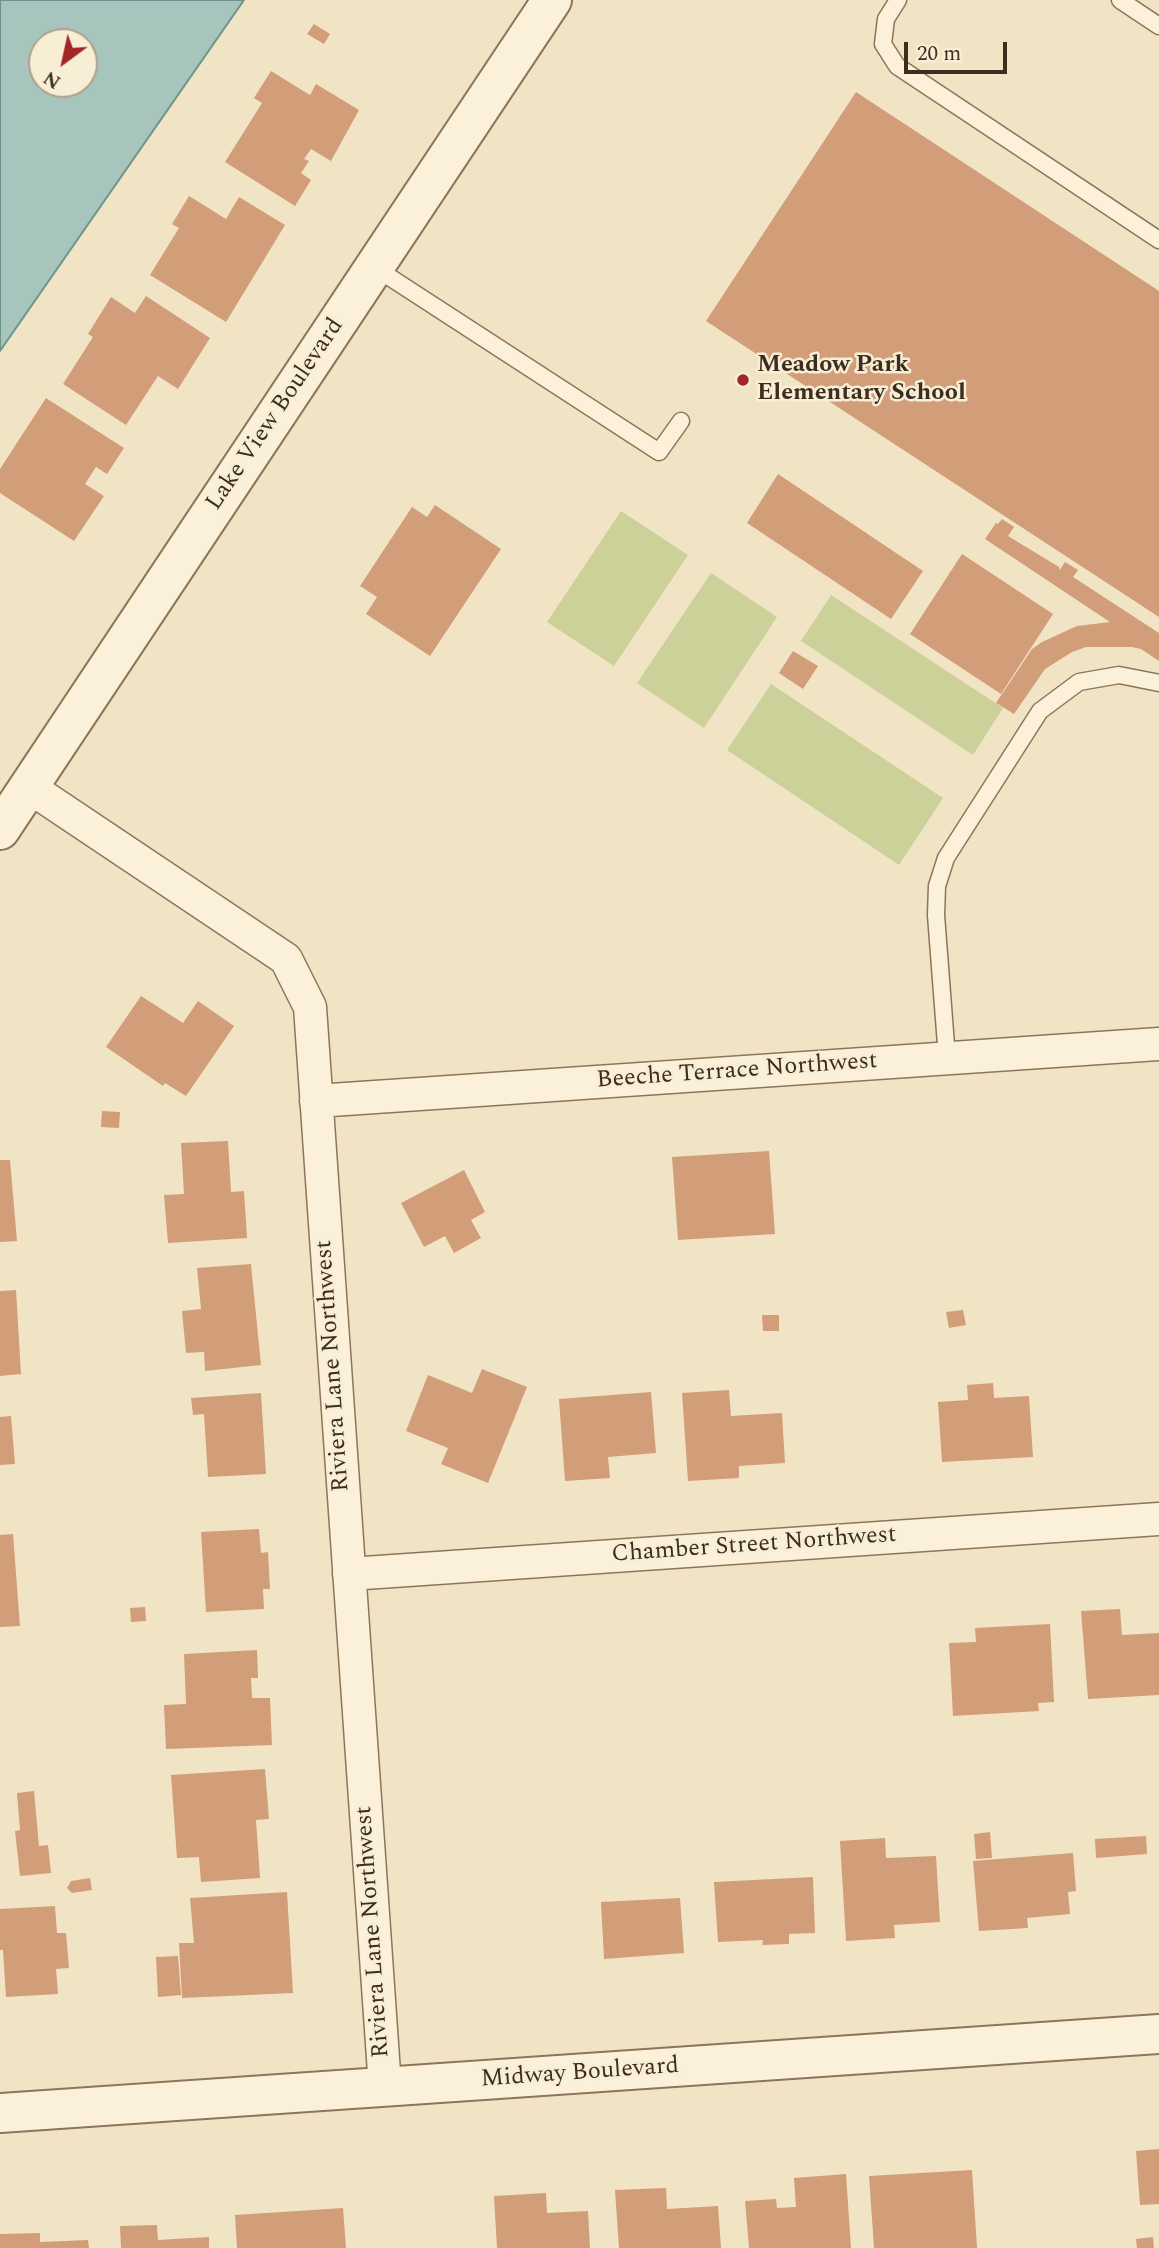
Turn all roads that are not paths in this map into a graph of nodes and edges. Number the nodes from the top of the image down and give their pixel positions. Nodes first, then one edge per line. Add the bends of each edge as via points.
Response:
1 (552, 0) edge
2 (898, 0) edge
3 (1120, 0) edge
4 (1159, 26) edge
5 (1159, 240) edge
6 (374, 267) junction
7 (681, 421) dead end
8 (1159, 683) edge
9 (29, 787) junction
10 (0, 830) edge
11 (1159, 1044) edge
12 (947, 1058) junction
13 (316, 1101) junction
14 (1159, 1519) edge
15 (349, 1574) junction
16 (1159, 2034) edge
17 (385, 2087) junction
18 (0, 2113) edge

1 - 6 street, Lake View Boulevard
2 - 5 lane via 886,19 883,44 897,66
3 - 4 lane
6 - 7 lane via 659,452
6 - 9 street, Lake View Boulevard
8 - 12 lane via 1119,675 1079,682 1040,711 946,858 937,886 936,915
9 - 10 street, Lake View Boulevard
9 - 13 street, Riviera Lane Northwest via 286,959 310,1007
11 - 12 street, Beeche Terrace Northwest
12 - 13 street, Beeche Terrace Northwest
13 - 15 street, Riviera Lane Northwest
14 - 15 street, Chamber Street Northwest
15 - 17 street, Riviera Lane Northwest
16 - 17 street, Midway Boulevard
17 - 18 street, Midway Boulevard

